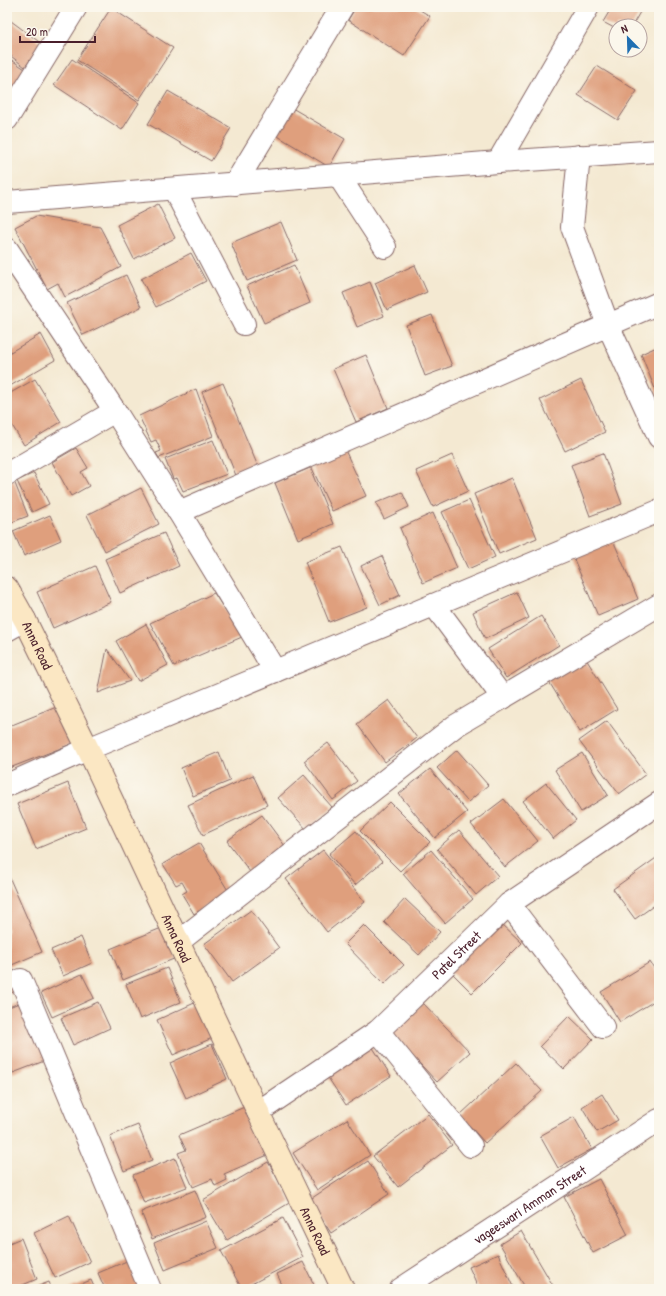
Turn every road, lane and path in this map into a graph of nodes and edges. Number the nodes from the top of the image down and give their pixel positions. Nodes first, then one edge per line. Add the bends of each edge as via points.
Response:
1 (76, 7) edge
2 (342, 7) edge
3 (588, 7) edge
4 (7, 119) edge
5 (659, 151) edge
6 (579, 156) junction
7 (498, 162) junction
8 (338, 175) junction
9 (234, 184) junction
10 (174, 188) junction
11 (7, 202) edge
12 (385, 247) dead end
13 (7, 249) edge
14 (659, 303) edge
15 (244, 324) dead end
16 (608, 325) junction
17 (115, 411) junction
18 (659, 438) edge
19 (7, 474) edge
20 (659, 511) edge
21 (179, 512) junction
22 (7, 588) edge
23 (434, 604) junction
24 (659, 605) edge
25 (16, 625) edge
26 (275, 671) junction
27 (503, 698) junction
28 (88, 749) junction
29 (7, 785) edge
30 (658, 807) edge
31 (509, 904) junction
32 (178, 942) junction
33 (21, 980) dead end
34 (603, 1027) dead end
35 (378, 1031) junction
36 (258, 1112) junction
37 (659, 1120) edge
38 (471, 1146) dead end
39 (150, 1289) edge
40 (343, 1289) edge
41 (401, 1289) edge

1 - 4 street
2 - 9 street
3 - 7 street
5 - 6 street
6 - 7 street
6 - 16 street via 572,227
7 - 8 street
8 - 9 street
8 - 12 street
9 - 10 street
10 - 11 street
10 - 15 street
13 - 17 street
14 - 16 street
16 - 18 street
16 - 21 street
17 - 19 street
17 - 21 street
20 - 23 street
21 - 26 street
22 - 25 street, Anna Road
23 - 26 street
23 - 27 street
24 - 27 street
25 - 28 street, Anna Road
26 - 28 street
27 - 32 street via 455,726
28 - 29 street
28 - 32 street, Anna Road
30 - 31 street, Patel Street
31 - 34 street
31 - 35 street, Patel Street
32 - 36 street, Anna Road
33 - 39 street
35 - 36 street, Patel Street
35 - 38 street
36 - 40 street, Anna Road
37 - 41 street, vageeswari Amman Street

